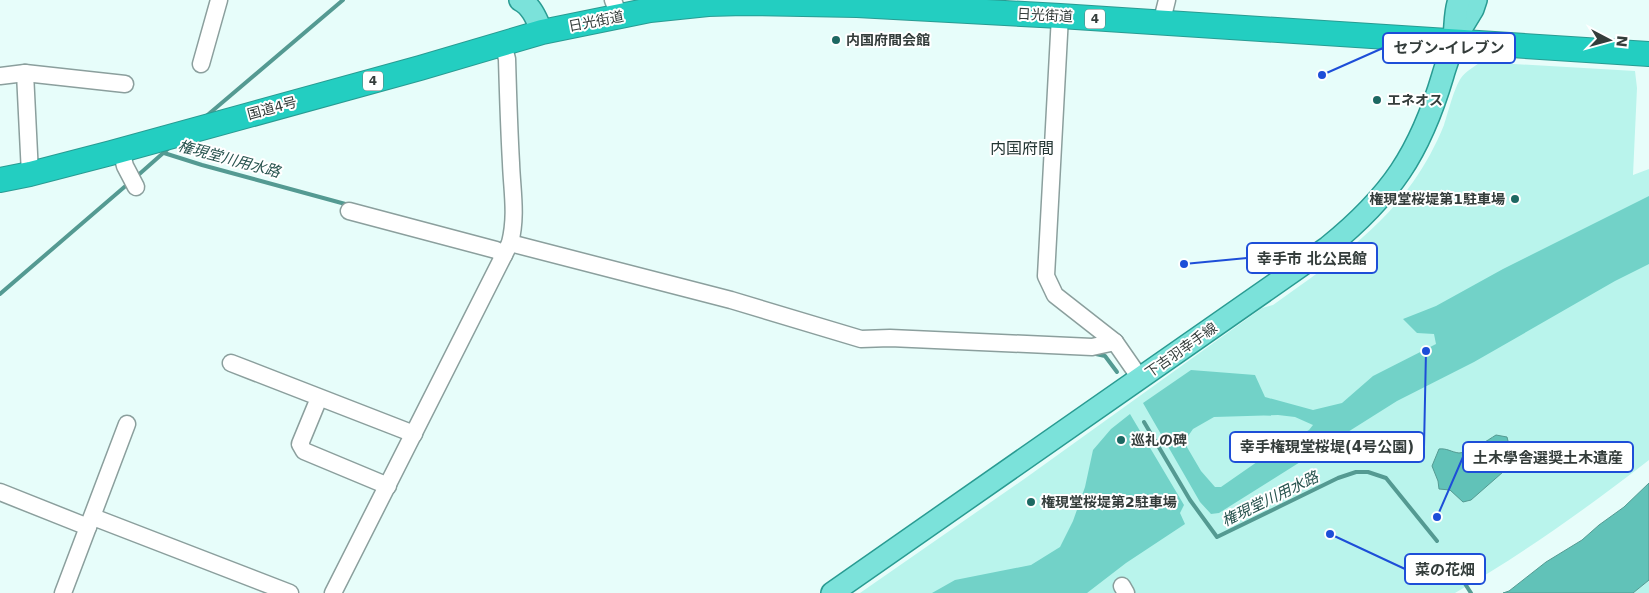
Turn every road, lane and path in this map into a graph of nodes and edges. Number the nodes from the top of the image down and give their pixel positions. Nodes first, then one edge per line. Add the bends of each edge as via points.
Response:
1 (219, 0) edge
2 (520, 0) edge
3 (1168, 0) edge
4 (1459, 0) edge
5 (1476, 0) edge
6 (857, 2) edge
7 (616, 8) edge
8 (1060, 16) junction
9 (1161, 24) junction
10 (542, 32) junction
11 (1453, 42) junction
12 (503, 44) junction
13 (1649, 54) edge
14 (201, 64) dead end
15 (25, 74) junction
16 (0, 76) edge
17 (125, 84) dead end
18 (121, 150) junction
19 (30, 174) junction
20 (0, 180) edge
21 (136, 186) dead end
22 (349, 211) dead end
23 (507, 249) junction
24 (1115, 342) junction
25 (231, 363) dead end
26 (1140, 378) junction
27 (319, 398) junction
28 (126, 424) dead end
29 (414, 434) junction
30 (388, 486) junction
31 (0, 492) edge
32 (91, 522) junction
33 (70, 591) edge
34 (290, 593) edge
35 (333, 593) edge
36 (832, 593) edge

1 - 14 street
2 - 10 main road via 534,14
3 - 9 street
4 - 11 main road
5 - 11 main road
6 - 7 highway, 日光街道 / 4 via 708,4 650,10
6 - 8 highway, 日光街道 / 4
7 - 10 highway, 日光街道 / 4
8 - 9 highway, 日光街道 / 4
8 - 24 street via 1046,276 1055,295
9 - 11 highway, 日光街道 / 4
10 - 12 highway, 国道4号 / 4
11 - 13 highway, 日光街道 / 4
11 - 26 main road, 下吉羽幸手線 via 1420,139 1383,196 1328,247
12 - 18 highway, 国道4号 / 4
12 - 23 street via 507,60 514,201 514,226
15 - 16 street
15 - 17 street
15 - 19 street
18 - 19 highway, 国道4号 / 4
18 - 21 street
19 - 20 highway, 国道4号 / 4
22 - 23 street via 496,250
23 - 24 street via 731,300 861,339 1092,347
23 - 29 street
24 - 26 street
25 - 27 street
26 - 36 main road, 下吉羽幸手線
27 - 29 street
27 - 30 street via 300,444 304,451
28 - 32 street
29 - 30 street
30 - 35 street
31 - 32 street
32 - 33 street
32 - 34 street

